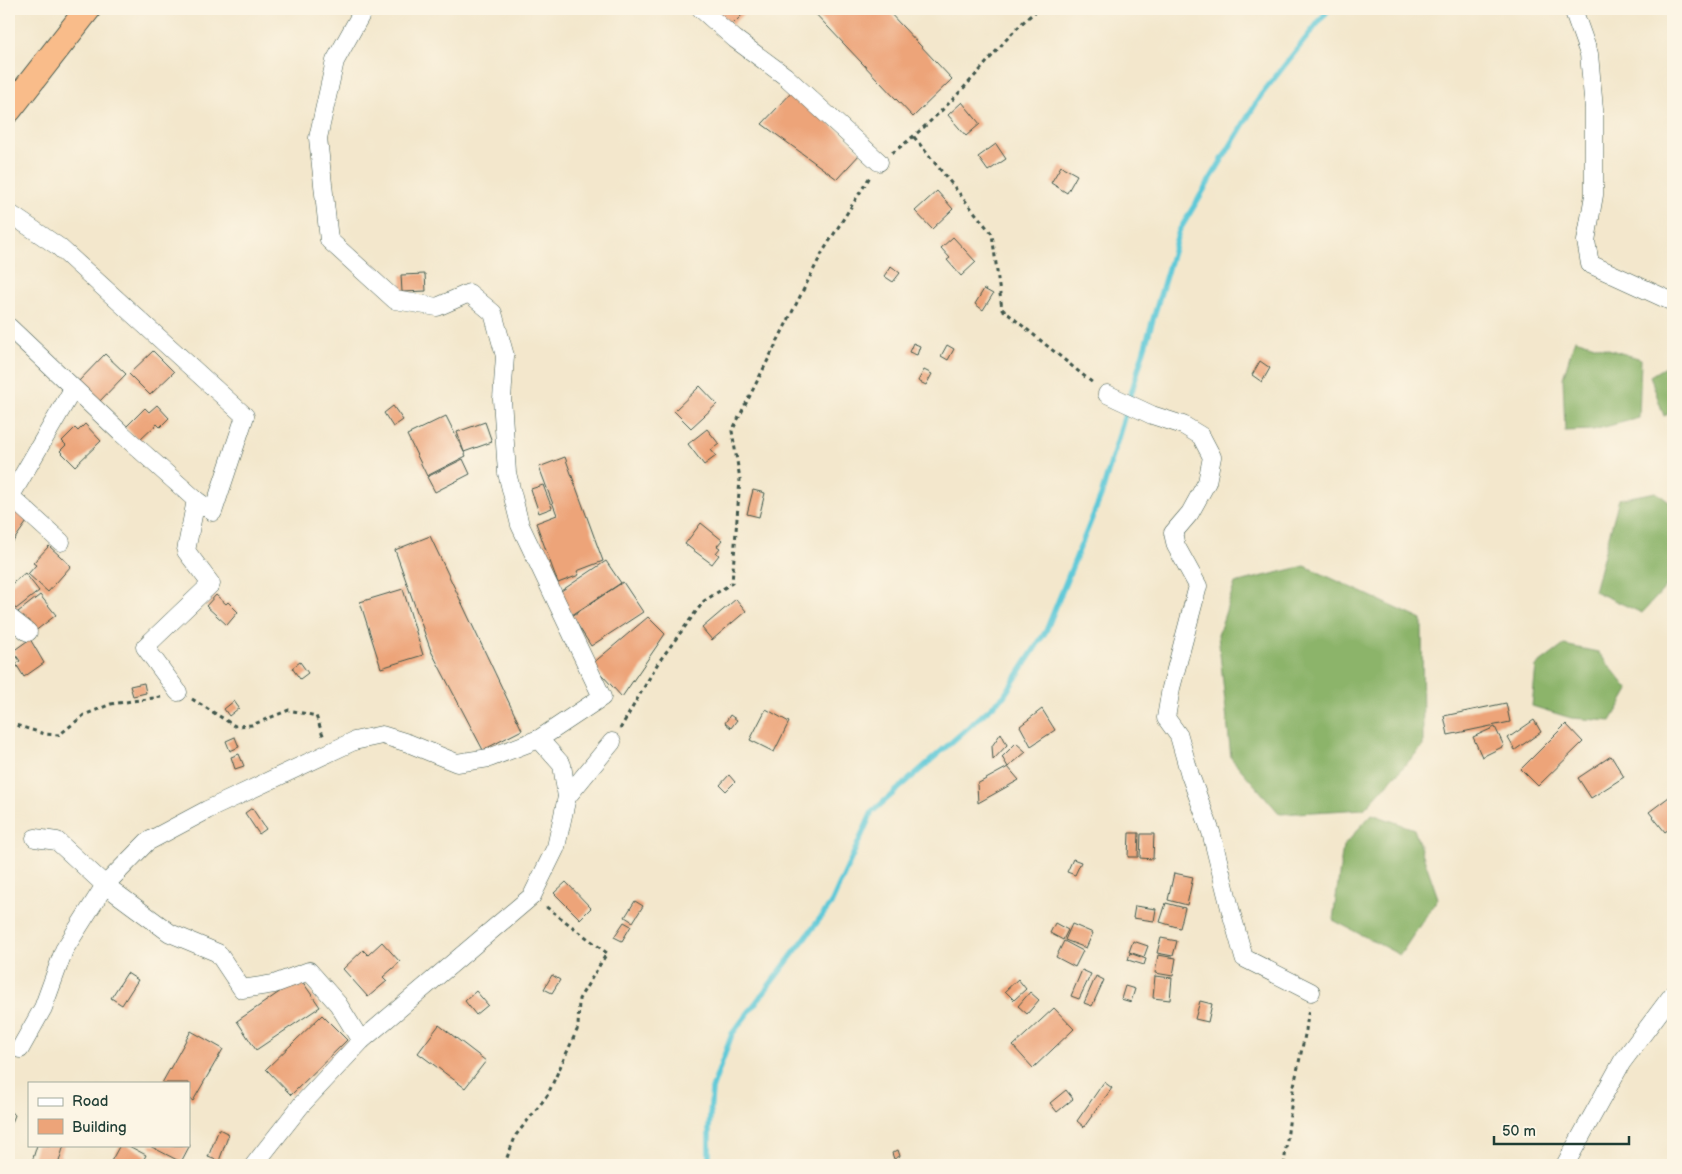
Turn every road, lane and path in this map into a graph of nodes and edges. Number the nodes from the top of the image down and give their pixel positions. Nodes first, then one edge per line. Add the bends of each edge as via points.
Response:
1 (88, 9) edge
2 (364, 9) edge
3 (701, 9) edge
4 (1040, 9) edge
5 (1573, 9) edge
6 (9, 110) edge
7 (914, 137) junction
8 (879, 162) junction
9 (9, 213) edge
10 (1673, 302) edge
11 (9, 327) edge
12 (74, 388) junction
13 (1107, 394) joint
14 (10, 497) edge
15 (196, 500) junction
16 (61, 542) dead end
17 (9, 616) edge
18 (28, 632) dead end
19 (178, 692) junction
20 (9, 723) edge
21 (539, 740) junction
22 (612, 742) joint
23 (329, 752) junction
24 (567, 796) junction
25 (34, 838) dead end
26 (105, 884) junction
27 (532, 896) junction
28 (1311, 992) joint
29 (1673, 994) edge
30 (361, 1041) junction
31 (20, 1049) dead end
32 (254, 1165) edge
33 (504, 1165) edge
34 (1284, 1165) edge
35 (1565, 1165) edge

1 - 6 highway
2 - 21 street via 335,61 318,138 330,240 395,300 437,307 469,293 493,313 505,356 502,399 507,473 520,525 602,697
3 - 8 street via 785,76
4 - 7 path via 1024,20 966,86
5 - 10 street via 1588,54 1594,109 1594,195 1586,241 1590,264
7 - 8 path
7 - 13 path via 992,234 1002,309
8 - 22 path via 822,252 732,431 740,480 732,583 704,601 658,663
9 - 15 street via 59,248 245,416 213,512
11 - 12 street
12 - 14 street
12 - 15 street
13 - 28 street via 1183,425 1201,436 1212,457 1207,482 1190,513 1173,534 1198,586 1166,718 1179,736 1211,832 1244,958
14 - 16 street
15 - 19 street via 186,550 211,584 146,648
17 - 18 street
19 - 20 path via 111,704 84,714 59,736
19 - 23 path via 200,702 235,726 252,726 289,710 316,716
21 - 23 street via 489,758 458,764 382,735 354,741
21 - 24 street via 562,765
22 - 24 street
23 - 26 street via 147,842
24 - 27 street via 556,847
25 - 26 street via 57,841
26 - 30 street via 170,933 218,954 242,989 274,984 308,971 338,1004
26 - 31 street via 64,950 43,1008
27 - 30 street
27 - 33 path via 607,953 579,999 578,1028 547,1096 516,1135
28 - 34 path via 1293,1090
29 - 35 street via 1622,1062
30 - 32 street via 302,1104

